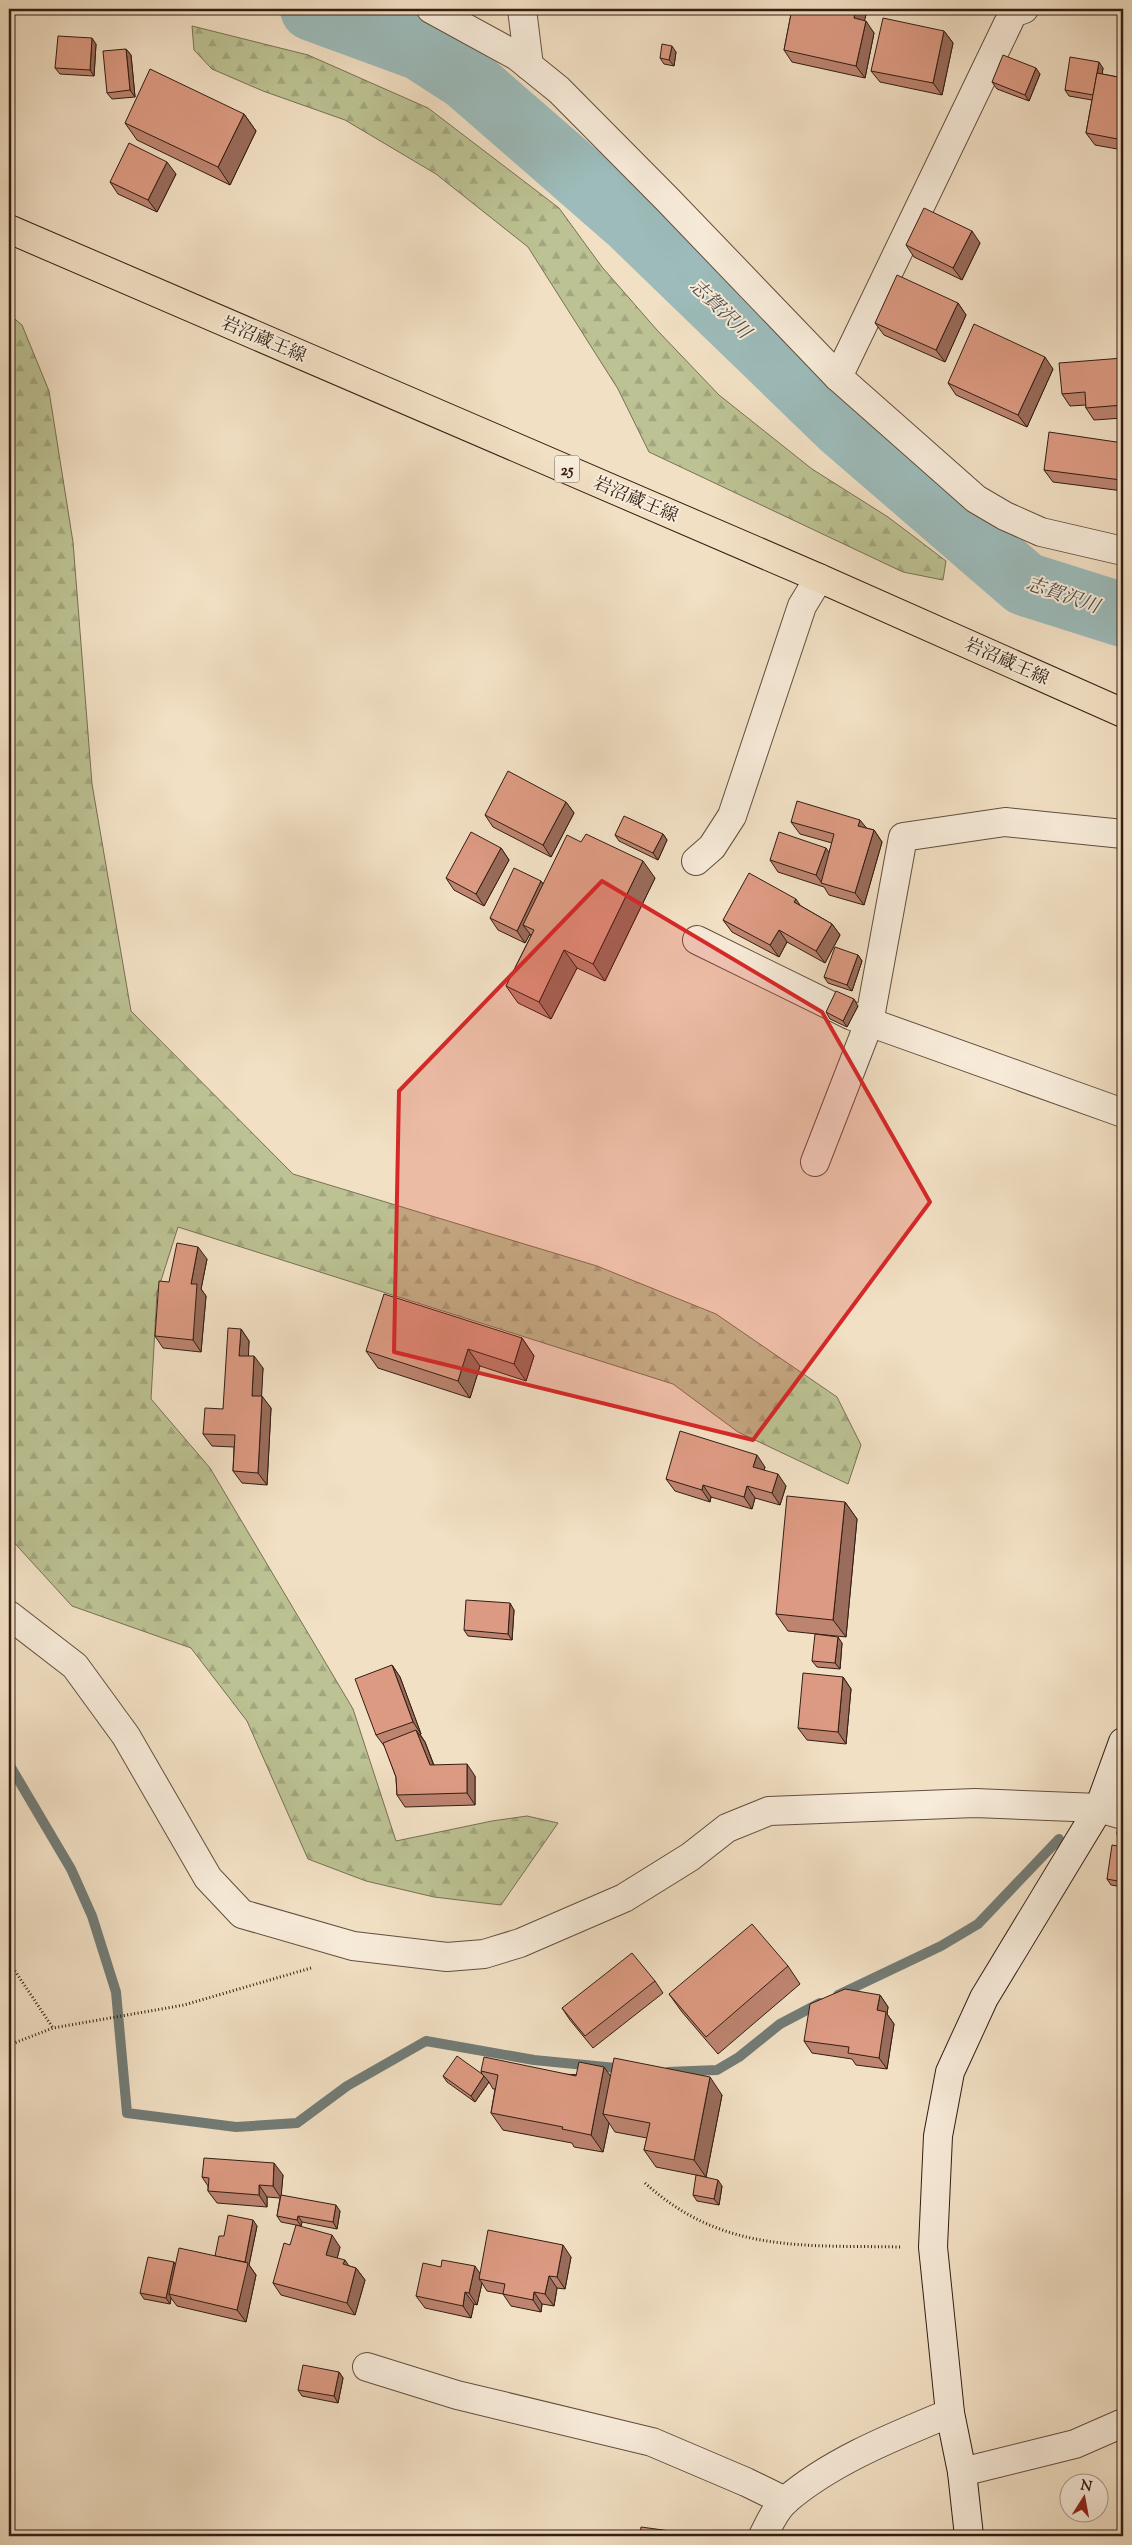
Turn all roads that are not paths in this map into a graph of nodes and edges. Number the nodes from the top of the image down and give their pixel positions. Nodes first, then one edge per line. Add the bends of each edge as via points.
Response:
1 (431, 9) edge
2 (522, 9) edge
3 (1024, 9) edge
4 (529, 66) junction
5 (9, 229) edge
6 (838, 377) junction
7 (1123, 551) edge
8 (819, 578) junction
9 (1123, 713) edge
10 (1123, 834) edge
11 (696, 861) dead end
12 (697, 940) dead end
13 (869, 1023) junction
14 (1123, 1113) edge
15 (815, 1162) dead end
16 (9, 1615) edge
17 (1123, 1742) edge
18 (1111, 1811) edge
19 (367, 2367) dead end
20 (950, 2413) junction
21 (1123, 2423) edge
22 (962, 2472) junction
23 (785, 2501) junction
24 (763, 2536) edge
25 (969, 2536) edge

1 - 4 street
2 - 4 street
3 - 6 street via 1013,12
4 - 6 street via 558,90 668,200
5 - 8 main road, 岩沼蔵王線 / 25
6 - 7 street via 976,499 1041,532
8 - 9 main road, 岩沼蔵王線 / 25
8 - 11 street via 802,606 732,816 712,847
10 - 13 street via 1005,822 903,838
12 - 13 street
13 - 14 street
13 - 15 street
16 - 18 street via 75,1666 126,1736 208,1878 242,1914 353,1946 447,1957 484,1954 520,1943 624,1898 690,1857 728,1828 769,1811 975,1803
17 - 18 street
18 - 20 street via 984,1998 950,2072 938,2136 933,2247
19 - 23 street via 457,2396 652,2442
20 - 22 street
20 - 23 street via 846,2461
21 - 22 street via 1075,2444
22 - 25 street
23 - 24 street

